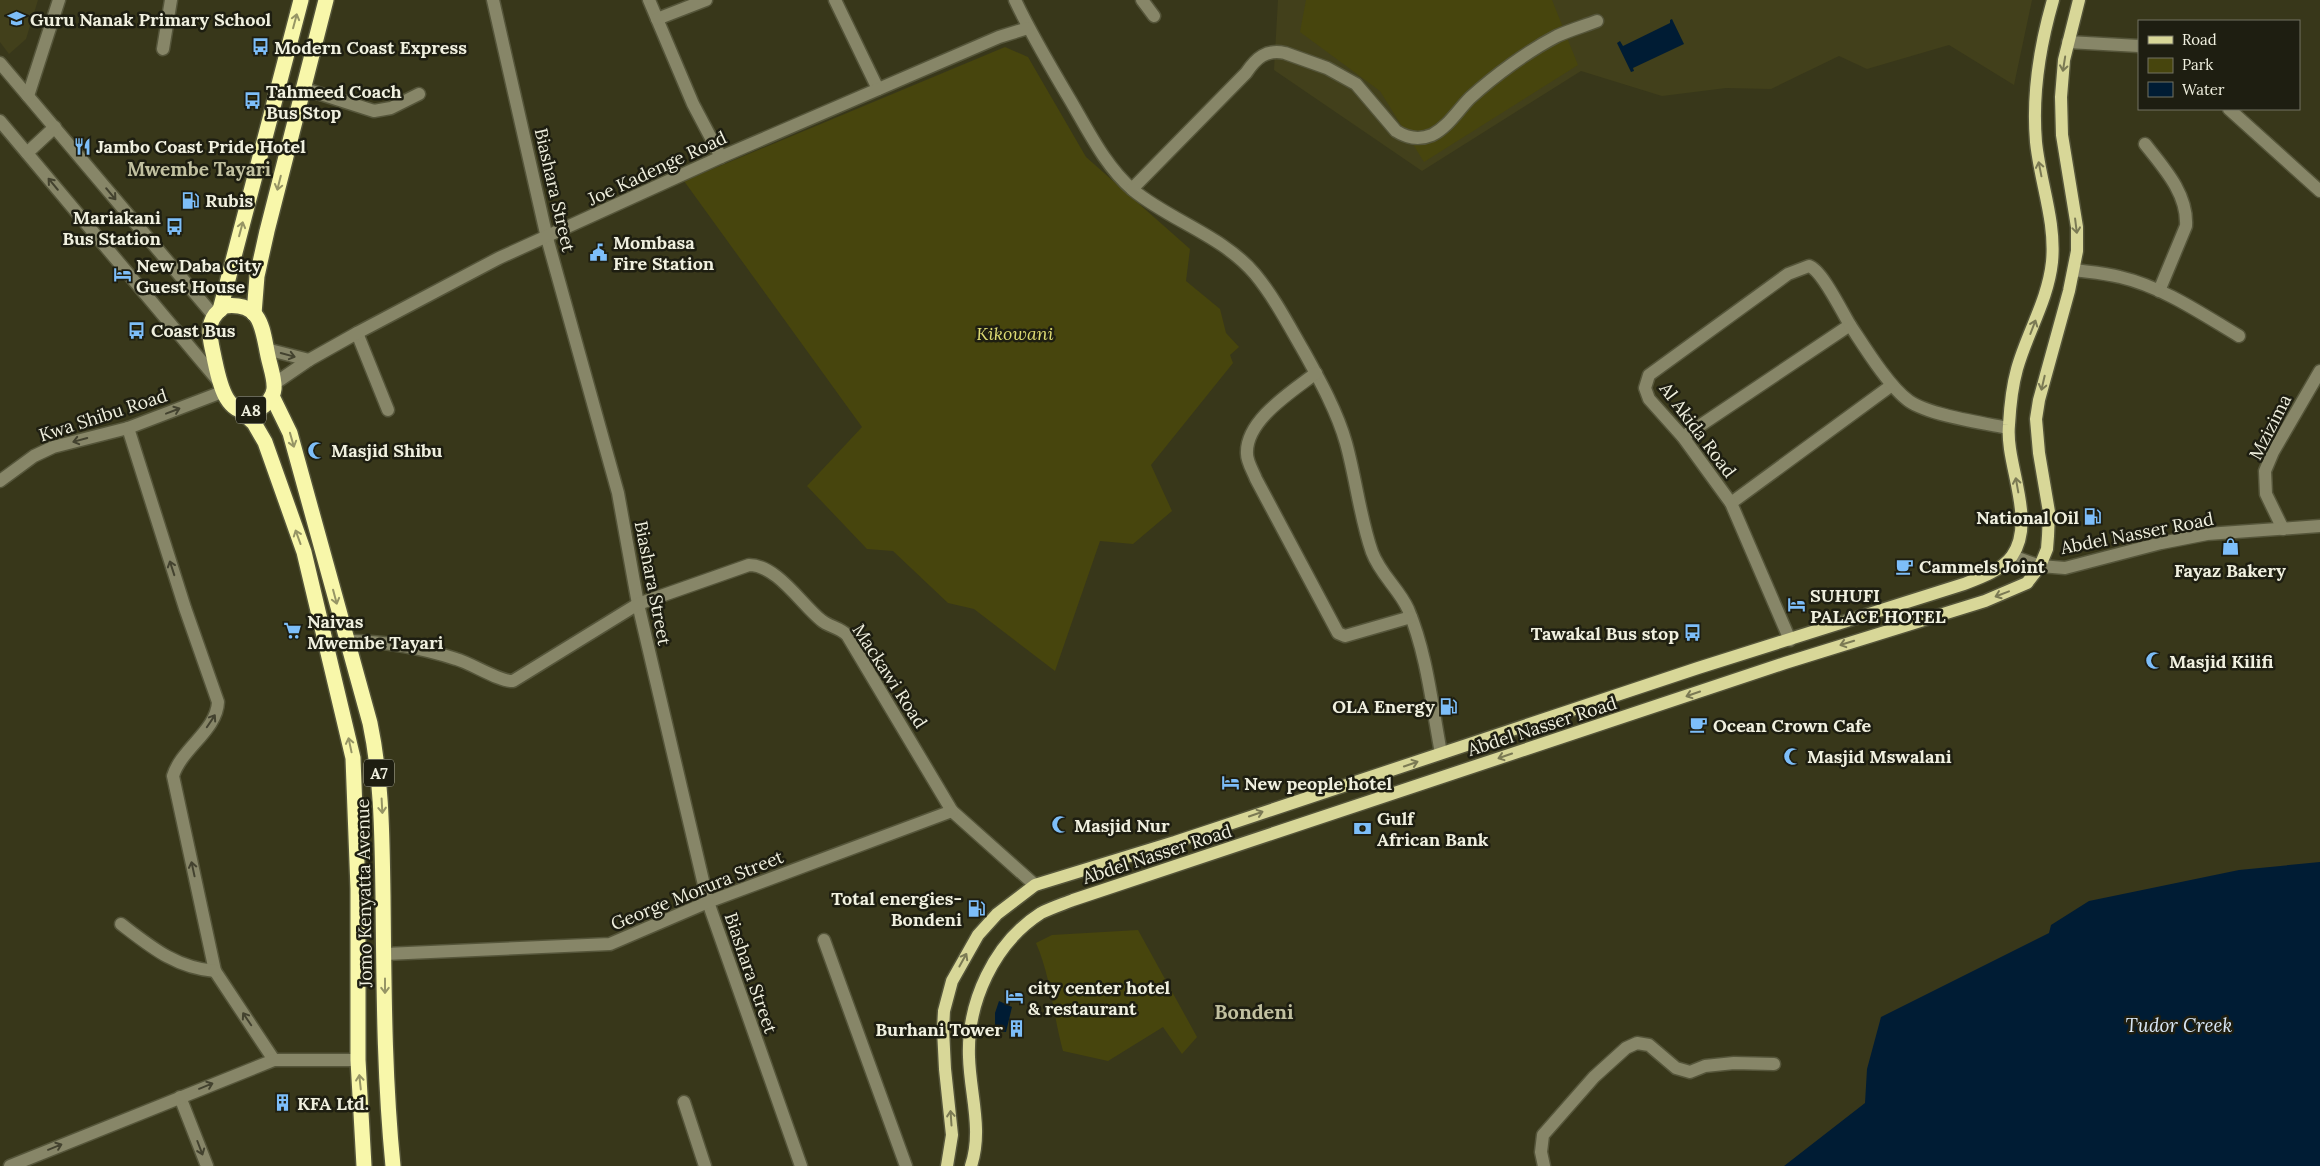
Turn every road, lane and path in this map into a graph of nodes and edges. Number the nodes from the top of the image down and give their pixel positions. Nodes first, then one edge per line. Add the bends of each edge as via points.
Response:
1 (59, 0) edge
2 (171, 0) edge
3 (301, 0) edge
4 (326, 0) edge
5 (493, 0) edge
6 (649, 0) edge
7 (706, 0) edge
8 (835, 0) edge
9 (1016, 0) edge
10 (1142, 0) edge
11 (2053, 0) edge
12 (2079, 0) edge
13 (1154, 16) dead end
14 (657, 20) junction
15 (1597, 21) dead end
16 (1028, 28) junction
17 (2068, 42) junction
18 (2138, 46) edge
19 (163, 49) dead end
20 (0, 63) edge
21 (302, 88) junction
22 (878, 89) junction
23 (419, 94) dead end
24 (28, 96) junction
25 (2230, 110) edge
26 (0, 121) edge
27 (54, 128) junction
28 (2145, 144) dead end
29 (27, 153) junction
30 (721, 157) junction
31 (1132, 189) junction
32 (2320, 191) edge
33 (547, 238) junction
34 (2074, 270) junction
35 (2159, 291) junction
36 (217, 313) junction
37 (254, 314) junction
38 (1850, 325) junction
39 (357, 333) junction
40 (2239, 336) dead end
41 (266, 349) junction
42 (309, 360) junction
43 (2320, 371) edge
44 (1316, 373) junction
45 (1892, 385) junction
46 (221, 387) junction
47 (273, 390) junction
48 (242, 410) junction
49 (388, 410) dead end
50 (128, 428) junction
51 (2008, 428) junction
52 (1683, 437) junction
53 (0, 481) edge
54 (1730, 503) junction
55 (2320, 526) edge
56 (2284, 529) junction
57 (2012, 556) junction
58 (2040, 566) junction
59 (638, 604) junction
60 (1411, 617) junction
61 (1790, 640) junction
62 (347, 641) junction
63 (1522, 727) junction
64 (1525, 750) junction
65 (1441, 754) junction
66 (1374, 776) junction
67 (1382, 798) junction
68 (952, 811) junction
69 (1035, 886) junction
70 (708, 902) junction
71 (121, 924) dead end
72 (824, 940) dead end
73 (385, 954) junction
74 (215, 971) junction
75 (274, 1060) junction
76 (358, 1060) junction
77 (1774, 1064) dead end
78 (180, 1097) junction
79 (684, 1102) dead end
80 (25, 1163) edge
81 (10, 1166) edge
82 (207, 1166) edge
83 (364, 1166) edge
84 (393, 1166) edge
85 (705, 1166) edge
86 (801, 1166) edge
87 (906, 1166) edge
88 (947, 1166) edge
89 (971, 1166) edge
90 (1544, 1166) edge

1 - 24 street
2 - 19 street
36 -> 3 highway
4 - 21 highway
5 - 33 street, Biashara Street
6 - 14 street
7 - 14 street
8 - 22 street
9 - 16 street
10 - 13 street
51 -> 11 main road via 2017,369 2042,305 2052,263 2051,226 2039,166 2035,117 2042,47
12 - 17 main road
14 - 30 street via 693,104
15 - 31 street via 1559,35 1532,51 1471,97 1442,128 1417,138 1403,136 1396,131 1356,84 1340,75 1285,53 1261,55
16 - 22 street, Joe Kadenge Road via 999,37
16 - 31 street via 1100,152
17 - 18 street
17 -> 34 main road via 2061,81 2061,120 2077,227
20 - 24 street
21 - 23 street via 374,111 392,108
21 -> 37 highway via 259,267
22 - 30 street, Joe Kadenge Road
24 - 27 street
25 - 32 street
26 - 29 street
27 - 29 street
27 -> 36 street
28 - 35 street via 2182,197 2187,217
46 -> 29 street
30 - 33 street, Joe Kadenge Road
31 - 44 street via 1203,233 1253,271 1280,309
33 - 39 street, Joe Kadenge Road via 499,258
33 - 59 street, Biashara Street via 618,493
34 - 35 street via 2120,277
34 -> 58 main road via 2043,378 2036,419 2049,512 2047,549
35 - 40 street
36 - 37 highway via 225,306 243,306
36 - 46 highway, A8 via 210,332
37 - 41 highway, Jomo Kenyatta Avenue / A8 via 262,325
38 - 45 street
38 - 52 street
38 - 52 street, Al Akida Road via 1819,275 1809,266 1788,274 1649,375 1645,388 1649,398
39 - 42 street, Joe Kadenge Road
39 - 49 street
41 -> 42 street
41 - 47 highway, Jomo Kenyatta Avenue / A8
42 - 47 street, Joe Kadenge Road
43 - 56 street, Mzizima via 2265,471 2266,494
44 - 60 street via 1346,441 1373,553
44 - 60 street via 1262,418 1248,447 1253,472 1338,633 1344,636
45 - 51 street via 1908,401 1920,406
45 - 54 street
46 - 48 highway, Jomo Kenyatta Avenue / A8 via 232,405
50 -> 46 street, Kwa Shibu Road
47 - 48 highway, A8 via 261,408
47 -> 62 highway, Jomo Kenyatta Avenue / A7 via 290,433
76 -> 48 highway, Jomo Kenyatta Avenue / A7 via 358,889 353,758 304,552 265,442
50 -> 53 street, Kwa Shibu Road via 53,447 34,456
74 -> 50 street via 173,776 180,760 212,720 218,702
57 -> 51 main road via 2021,522
52 - 54 street, Al Akida Road
54 - 61 street, Al Akida Road
55 - 56 street, Abdel Nasser Road
56 - 58 street, Abdel Nasser Road via 2207,534 2161,542 2070,567
57 - 58 street
57 - 61 main road, Abdel Nasser Road via 1987,575
58 -> 64 main road, Abdel Nasser Road via 2027,583 1985,601 1785,663
59 - 62 street, Mackawi Road via 513,681 456,659 370,641
59 - 68 street, Mackawi Road via 749,565 768,570 822,621 847,635
59 - 70 street, Biashara Street
60 - 65 street via 1421,650
61 - 63 main road, Abdel Nasser Road
62 -> 73 highway, Jomo Kenyatta Avenue / A7 via 370,723 378,767 382,806
63 - 64 main road
63 - 65 main road, Abdel Nasser Road
64 -> 67 main road, Abdel Nasser Road
66 -> 65 main road, Abdel Nasser Road
66 - 67 main road
69 -> 66 main road, Abdel Nasser Road
67 - 89 main road, Abdel Nasser Road via 1073,900 1042,913 1023,928 997,958 985,979 972,1016 969,1056 977,1140
68 - 69 street, Mackawi Road
68 - 70 street, George Morura Street
88 -> 69 main road, Abdel Nasser Road via 952,1135 943,1029 949,989 978,935 997,914
70 - 73 street, George Morura Street via 610,944
70 - 86 street, Biashara Street
71 - 74 street via 159,954 195,969
72 - 87 street
73 -> 84 highway, Jomo Kenyatta Avenue / A7 via 385,1064
75 -> 74 street
75 - 76 street
78 -> 75 street
83 -> 76 highway, Jomo Kenyatta Avenue / A7
77 - 90 street via 1734,1063 1705,1066 1690,1072 1676,1068 1649,1045 1637,1043 1626,1048 1594,1077 1543,1135 1541,1152
80 -> 78 street
78 -> 82 street
79 - 85 street
80 - 81 street

